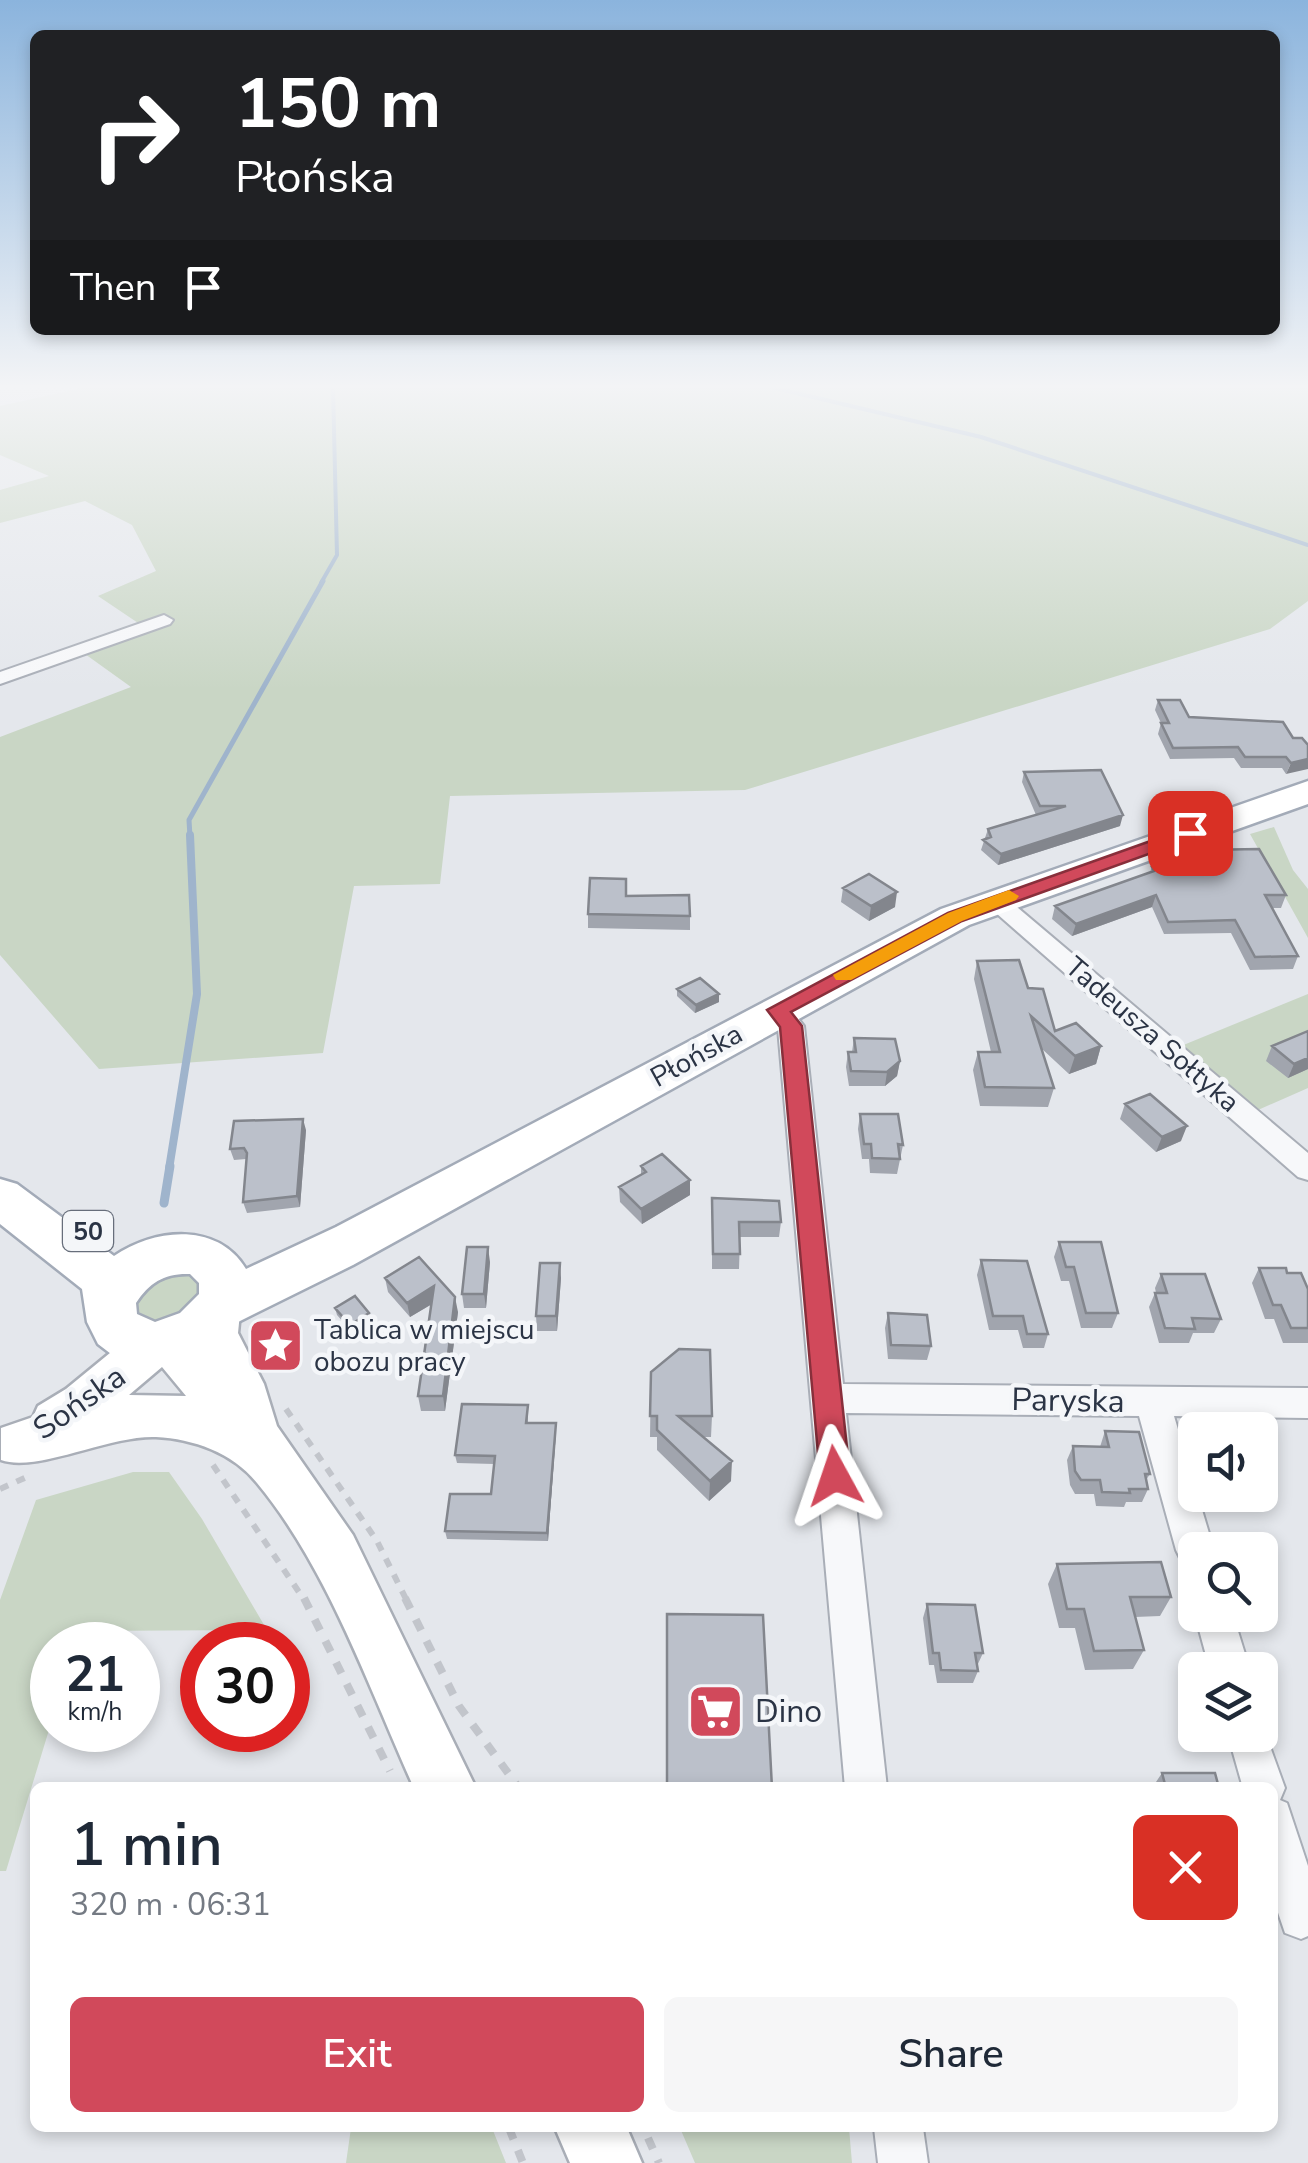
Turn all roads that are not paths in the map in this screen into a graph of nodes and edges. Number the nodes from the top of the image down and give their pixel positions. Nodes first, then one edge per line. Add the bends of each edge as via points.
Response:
1 (164, 620) dead end
2 (0, 678) edge
3 (1308, 792) edge
4 (996, 901) junction
5 (778, 1010) junction
6 (1308, 1169) edge
7 (2, 1198) edge
8 (372, 1230) junction
9 (189, 1255) junction
10 (219, 1309) junction
11 (134, 1326) junction
12 (828, 1398) junction
13 (1152, 1401) junction
14 (1308, 1403) edge
15 (263, 1449) junction
16 (6, 1450) edge
17 (1190, 1532) edge
18 (1253, 1752) edge
19 (443, 1782) edge
20 (865, 1782) edge
21 (1262, 1782) edge
22 (1278, 1838) edge
23 (1301, 1916) dead end
24 (593, 2132) edge
25 (899, 2132) edge
26 (606, 2163) edge
27 (902, 2163) edge

1 - 2 street
3 - 4 main road, Płońska / 50
4 - 5 main road, Płońska / 50
4 - 6 street, Tadeusza Sołtyka
5 - 8 main road, Płońska / 50
5 - 12 street via 791,1026
7 - 9 main road, 50 via 110,1240
7 - 11 main road, 50 via 104,1277
8 - 9 main road, Płońska / 50 via 268,1255
8 - 10 main road, Płońska / 50
9 - 10 main road via 216,1264 224,1276
9 - 11 main road via 133,1269 117,1286
10 - 11 main road via 193,1333
10 - 15 main road via 214,1333
11 - 15 main road via 182,1354
11 - 16 main road, Sońska via 84,1404
12 - 13 street, Paryska
12 - 20 street
13 - 14 street, Paryska
13 - 17 street
15 - 16 main road via 219,1428 150,1413 86,1423
15 - 19 main road via 334,1553
18 - 21 street
22 - 23 street
24 - 26 main road
25 - 27 street

